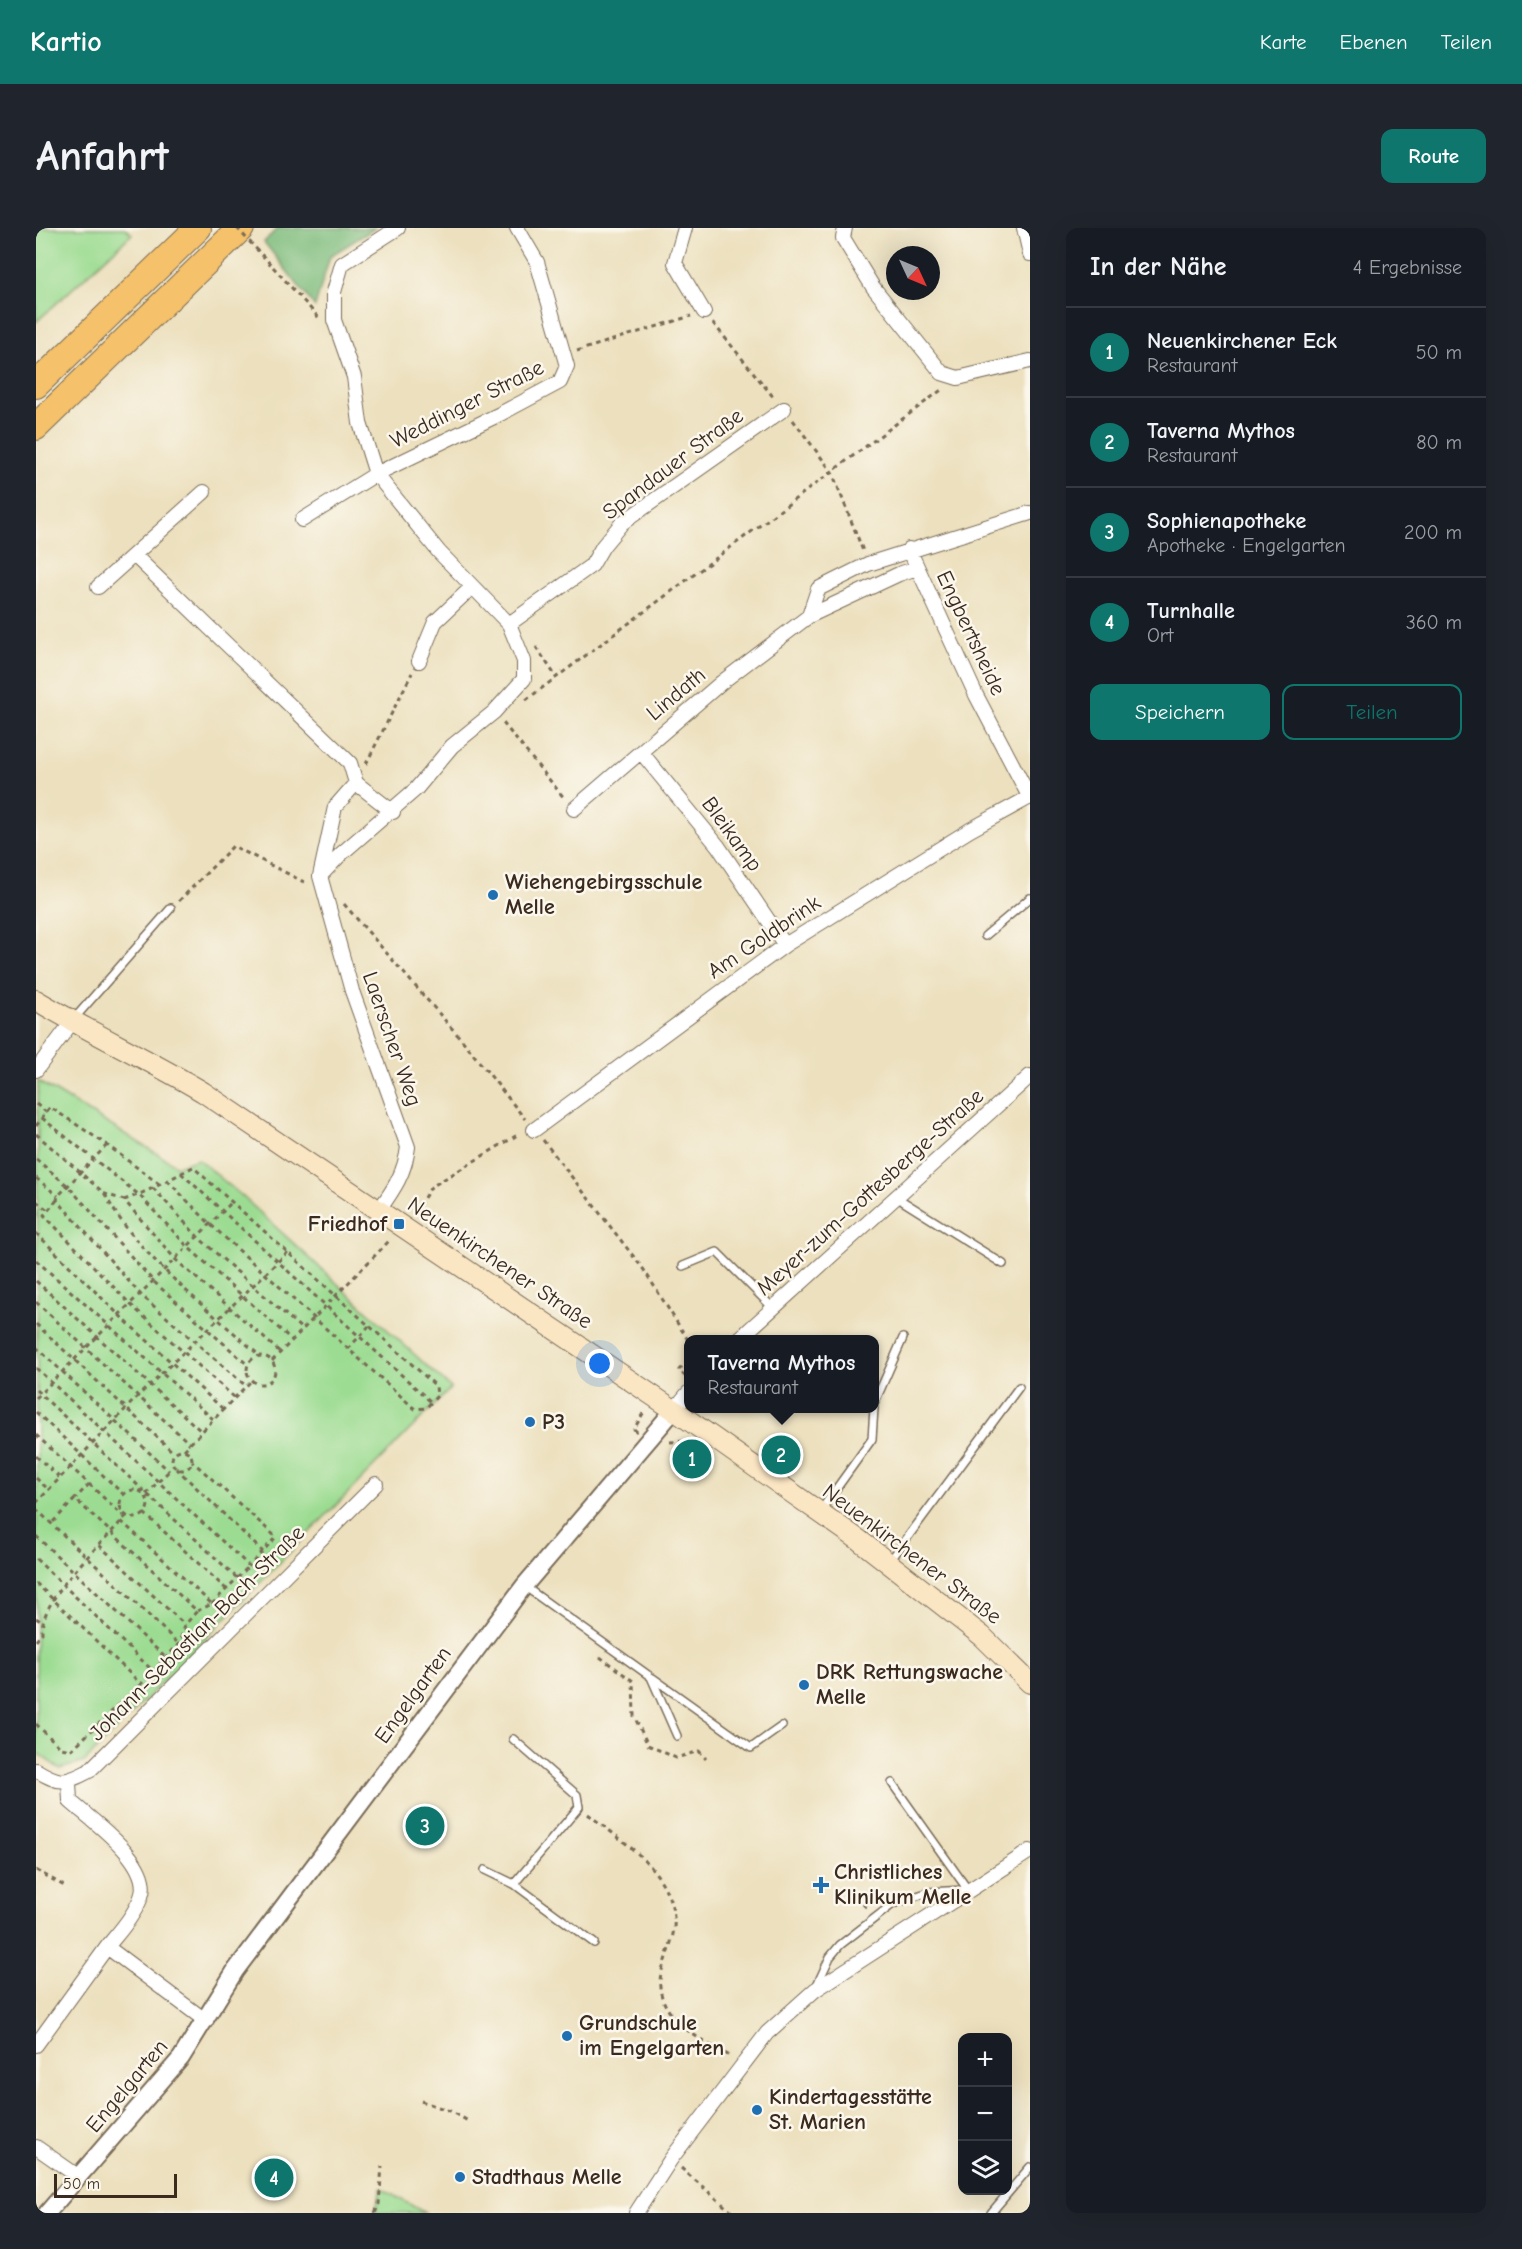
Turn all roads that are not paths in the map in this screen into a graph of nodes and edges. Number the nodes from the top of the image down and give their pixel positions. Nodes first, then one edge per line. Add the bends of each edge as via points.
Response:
1 (198, 228) edge
2 (239, 228) edge
3 (398, 228) edge
4 (517, 228) edge
5 (685, 228) edge
6 (845, 228) edge
7 (1024, 228) edge
8 (1030, 254) edge
9 (704, 312) road end
10 (1030, 361) edge
11 (36, 385) edge
12 (784, 409) road end
13 (36, 427) edge
14 (376, 474) junction
15 (204, 492) dead end
16 (1030, 513) edge
17 (302, 520) dead end
18 (909, 549) junction
19 (135, 556) junction
20 (917, 568) junction
21 (98, 587) dead end
22 (472, 587) junction
23 (809, 616) junction
24 (509, 624) junction
25 (418, 661) road end
26 (640, 752) junction
27 (356, 783) junction
28 (1030, 798) edge
29 (574, 809) road end
30 (393, 812) junction
31 (320, 876) junction
32 (1030, 898) edge
33 (171, 909) road end
34 (985, 936) dead end
35 (785, 945) junction
36 (36, 1000) edge
37 (72, 1022) junction
38 (36, 1070) edge
39 (1028, 1081) edge
40 (532, 1128) road end
41 (897, 1197) junction
42 (379, 1210) junction
43 (1003, 1264) dead end
44 (683, 1266) dead end
45 (772, 1307) junction
46 (743, 1335) edge
47 (903, 1338) dead end
48 (1019, 1387) dead end
49 (879, 1393) edge
50 (684, 1398) edge
51 (674, 1410) junction
52 (874, 1413) edge
53 (376, 1484) dead end
54 (820, 1512) junction
55 (890, 1562) junction
56 (524, 1586) junction
57 (651, 1677) junction
58 (1030, 1683) edge
59 (782, 1726) dead end
60 (677, 1736) dead end
61 (513, 1739) dead end
62 (36, 1770) edge
63 (69, 1782) junction
64 (892, 1783) dead end
65 (1030, 1851) edge
66 (485, 1870) dead end
67 (514, 1884) junction
68 (968, 1890) junction
69 (594, 1943) dead end
70 (107, 1947) junction
71 (815, 1990) junction
72 (206, 2020) junction
73 (36, 2045) edge
74 (36, 2147) edge
75 (1030, 2167) edge
76 (79, 2177) junction
77 (47, 2213) edge
78 (636, 2213) edge
79 (992, 2213) edge

1 - 11 highway
2 - 13 highway
3 - 14 street via 342,264 334,292 334,320 354,377 360,423
4 - 14 street, Weddinger Straße via 537,262 564,355 567,366 560,382
5 - 9 street via 675,263
6 - 10 street via 843,238 873,287 942,373 958,378
7 - 8 street
12 - 24 street, Spandauer Straße via 622,524 592,565
14 - 17 street, Weddinger Straße
14 - 22 street
15 - 19 street
16 - 18 street
18 - 20 street, Engbertsheide
18 - 23 street via 818,589
19 - 21 street
19 - 27 street via 350,763
20 - 23 street, Lindath
20 - 28 street, Engbertsheide via 976,695
22 - 24 street
22 - 25 street via 435,622
23 - 26 street, Lindath via 722,682
24 - 30 street via 524,661 524,679 494,712 452,746
26 - 29 street, Lindath
26 - 35 street, Bleikamp via 718,846
27 - 30 street
27 - 31 street, Laerscher Weg via 335,807
28 - 35 street, Am Goldbrink via 970,830
30 - 31 street
31 - 42 street, Laerscher Weg via 352,991 408,1147 400,1181
32 - 34 lane
33 - 37 lane
35 - 40 street, Am Goldbrink
36 - 37 main road, Neuenkirchener Straße
37 - 38 street
37 - 42 main road, Neuenkirchener Straße via 154,1062 203,1092
39 - 41 street, Meyer-zum-Gottesberge-Straße
41 - 43 lane
41 - 45 street, Meyer-zum-Gottesberge-Straße
42 - 51 main road, Neuenkirchener Straße via 400,1232
44 - 45 lane via 717,1252
45 - 46 street, Meyer-zum-Gottesberge-Straße
47 - 49 lane
48 - 55 lane
50 - 51 street
51 - 54 main road, Neuenkirchener Straße
51 - 56 street, Engelgarten
52 - 54 lane via 872,1439
53 - 63 street, Johann-Sebastian-Bach-Straße via 89,1771
54 - 55 main road, Neuenkirchener Straße
55 - 58 main road, Neuenkirchener Straße via 982,1636
56 - 57 lane
56 - 72 street, Engelgarten via 235,1971
57 - 59 lane via 751,1748
57 - 60 lane
61 - 67 lane via 577,1795 579,1807
62 - 63 street via 52,1780
63 - 70 street via 70,1801 131,1857 142,1876 142,1895
64 - 68 lane
65 - 68 street
66 - 67 lane
67 - 69 lane
68 - 71 street
68 - 71 lane via 929,1892 893,1904 840,1945
70 - 72 street
70 - 73 street
71 - 78 street via 767,2033 742,2063
72 - 76 street, Engelgarten via 181,2058
74 - 76 street
75 - 79 lane
76 - 77 street, Engelgarten

